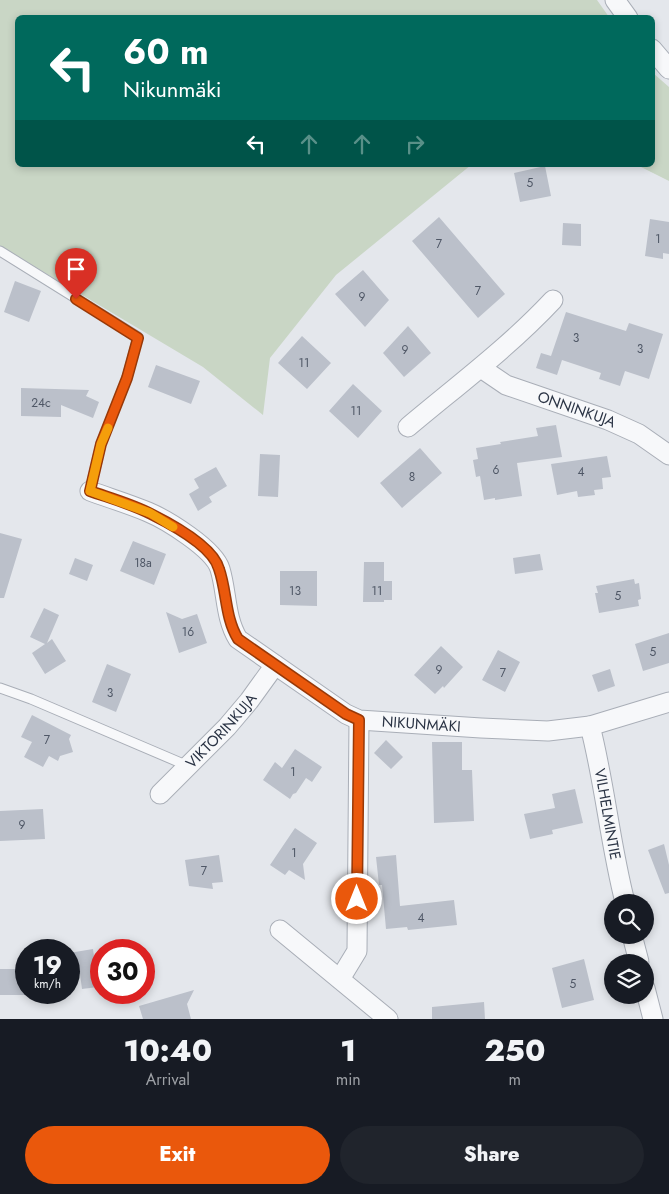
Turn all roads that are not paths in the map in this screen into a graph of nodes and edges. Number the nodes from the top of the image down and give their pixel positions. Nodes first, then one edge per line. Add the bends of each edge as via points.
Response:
1 (615, 0) edge
2 (626, 15) edge
3 (655, 53) edge
4 (669, 69) edge
5 (0, 251) edge
6 (553, 300) dead end
7 (481, 368) junction
8 (408, 427) dead end
9 (669, 455) edge
10 (90, 491) joint
11 (275, 664) junction
12 (0, 688) edge
13 (669, 702) edge
14 (359, 720) junction
15 (590, 726) junction
16 (189, 766) junction
17 (160, 794) dead end
18 (622, 894) edge
19 (280, 930) dead end
20 (340, 979) junction
21 (649, 1004) edge
22 (388, 1019) edge
23 (652, 1019) edge

1 - 2 street
3 - 4 street
5 - 10 lane, NIKUNMÄKI via 138,338 127,378 101,444
6 - 7 street
7 - 8 street
7 - 9 street, ONNINKUJA via 506,385 639,434
10 - 11 street, NIKUNMÄKI via 150,513 212,555 219,566 231,627 238,639
11 - 14 street, NIKUNMÄKI
11 - 16 street, VIKTORINKUJA via 249,701
12 - 16 lane
13 - 15 street, NIKUNMÄKI
14 - 15 street, NIKUNMÄKI via 548,731
14 - 20 street via 357,951
15 - 18 street, VILHELMINTIE
16 - 17 street, VIKTORINKUJA
19 - 20 street
20 - 22 street
21 - 23 street

